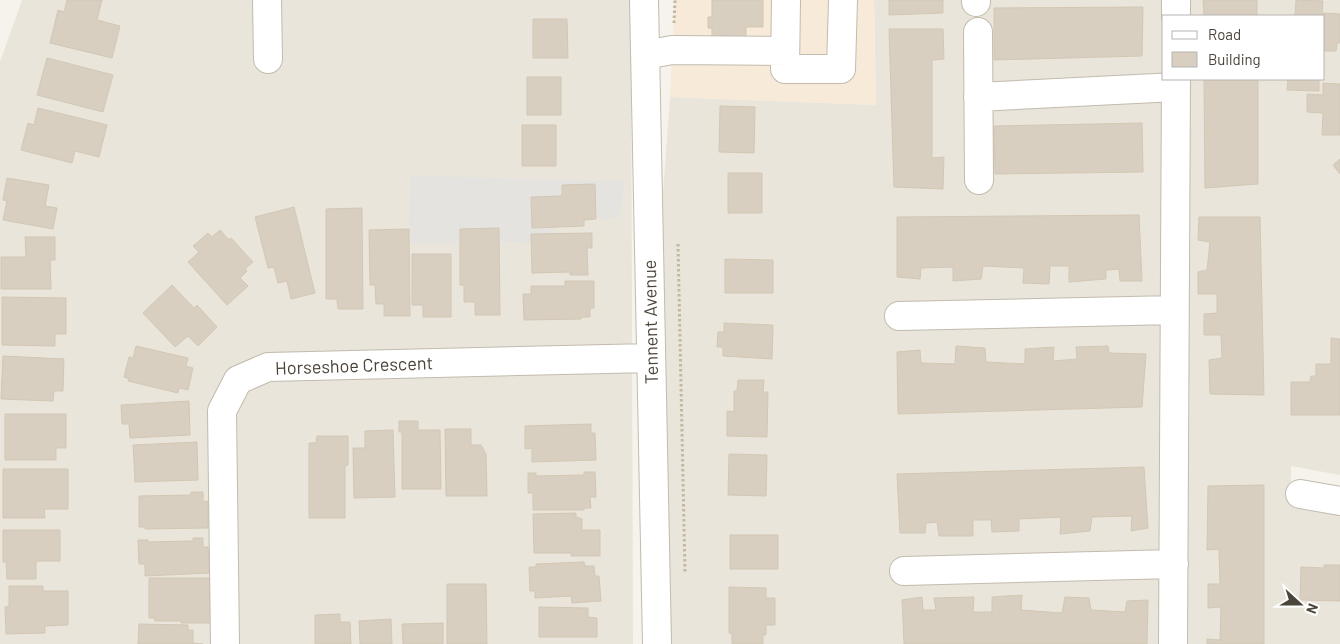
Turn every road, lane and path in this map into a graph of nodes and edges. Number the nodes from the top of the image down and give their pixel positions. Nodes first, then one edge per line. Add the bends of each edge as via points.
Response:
1 (267, 0) edge
2 (644, 0) edge
3 (786, 0) edge
4 (843, 0) edge
5 (1176, 0) edge
6 (1176, 15) edge
7 (978, 32) dead end
8 (785, 51) junction
9 (645, 55) junction
10 (268, 59) dead end
11 (1176, 83) edge
12 (978, 97) junction
13 (979, 180) dead end
14 (1174, 310) junction
15 (899, 316) dead end
16 (680, 324) dead end
17 (651, 358) junction
18 (1300, 494) dead end
19 (1340, 501) edge
20 (1174, 564) junction
21 (904, 570) dead end
22 (685, 574) dead end
23 (225, 644) edge
24 (657, 644) edge
25 (1173, 644) edge

1 - 10 street
2 - 9 street, Tennent Avenue
3 - 8 street
4 - 8 street via 841,69 785,69
5 - 6 street
7 - 12 street
8 - 9 street via 672,50
9 - 17 street, Tennent Avenue
11 - 12 street
11 - 14 street
12 - 13 street
14 - 15 street
14 - 20 street
16 - 22 path
17 - 23 street, Horseshoe Crescent via 268,367 238,380 222,411
17 - 24 street, Tennent Avenue
18 - 19 street
20 - 21 street
20 - 25 street

